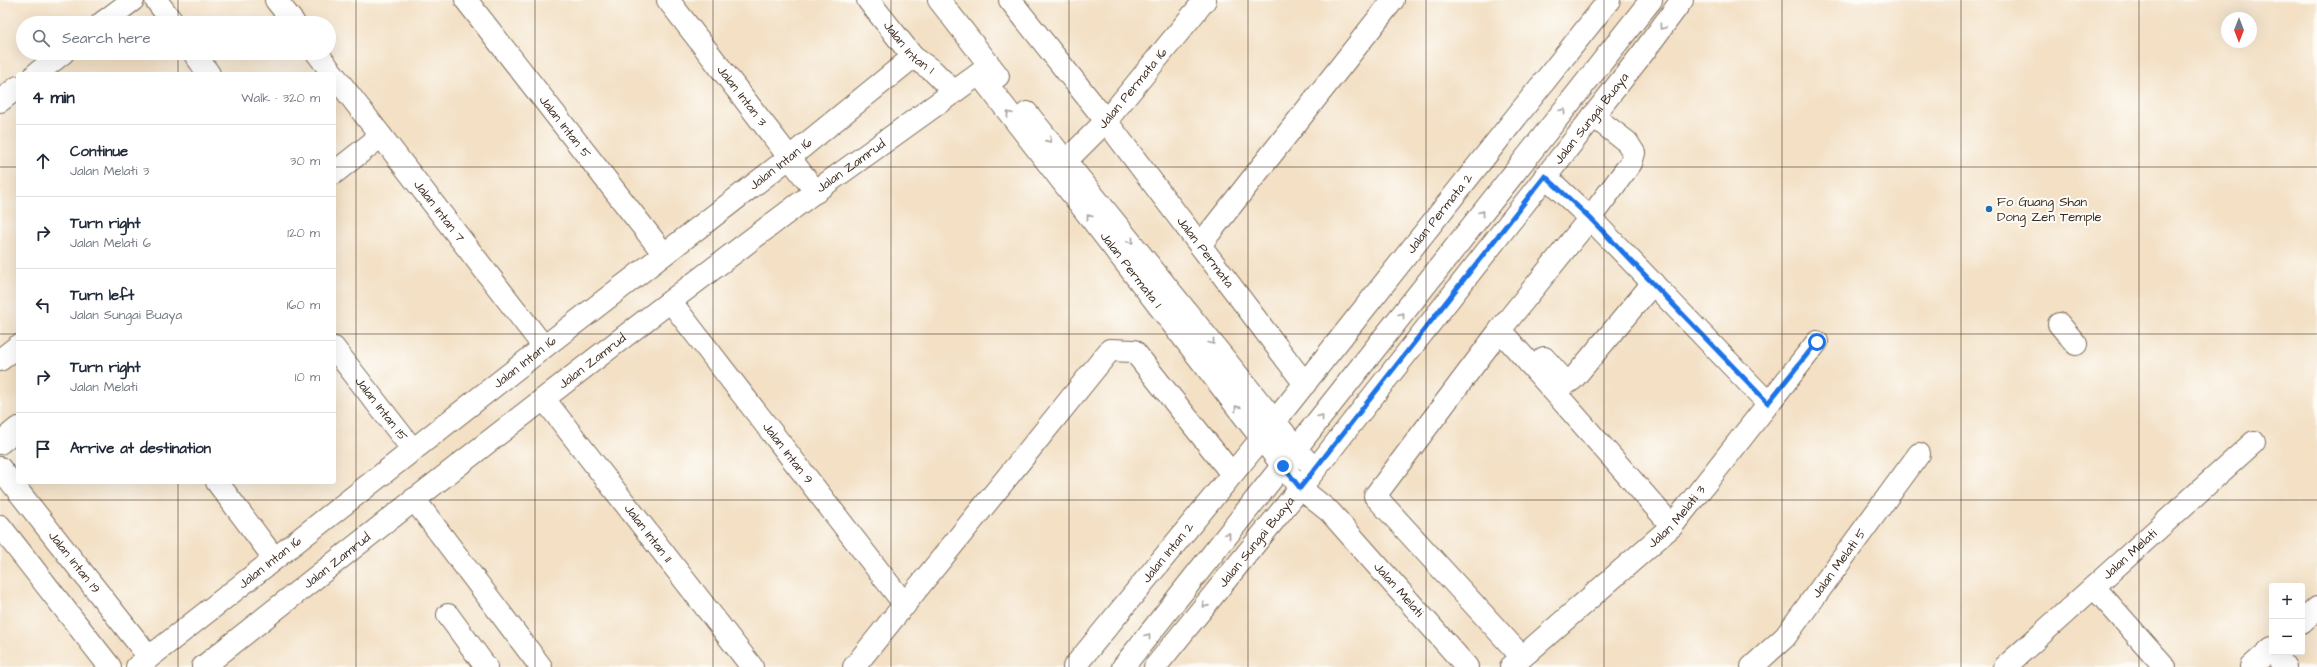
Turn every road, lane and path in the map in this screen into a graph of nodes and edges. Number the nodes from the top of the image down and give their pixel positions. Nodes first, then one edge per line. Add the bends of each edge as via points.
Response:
1 (132, 0) edge
2 (156, 0) edge
3 (276, 0) edge
4 (466, 0) edge
5 (668, 0) edge
6 (868, 0) edge
7 (939, 0) edge
8 (1010, 0) edge
9 (1204, 0) edge
10 (1393, 0) edge
11 (1651, 0) edge
12 (1682, 0) edge
13 (1604, 2) edge
14 (111, 16) edge
15 (168, 16) edge
16 (289, 16) edge
17 (1624, 32) junction
18 (1642, 54) junction
19 (913, 57) junction
20 (54, 60) edge
21 (199, 60) edge
22 (323, 60) edge
23 (984, 70) junction
24 (39, 72) edge
25 (208, 72) edge
26 (332, 72) edge
27 (336, 77) edge
28 (16, 89) edge
29 (954, 92) junction
30 (0, 101) edge
31 (1593, 116) junction
32 (1106, 121) junction
33 (381, 136) junction
34 (790, 158) junction
35 (1060, 166) junction
36 (336, 171) edge
37 (1545, 176) junction
38 (816, 192) junction
39 (1590, 218) junction
40 (1200, 245) junction
41 (664, 254) junction
42 (1654, 283) junction
43 (672, 302) junction
44 (1504, 324) junction
45 (2059, 324) dead end
46 (1817, 342) dead end
47 (2076, 344) dead end
48 (544, 347) junction
49 (16, 348) edge
50 (336, 351) edge
51 (0, 360) edge
52 (1305, 384) junction
53 (544, 399) junction
54 (1768, 403) junction
55 (1275, 421) junction
56 (16, 430) edge
57 (1261, 439) junction
58 (2254, 442) dead end
59 (0, 443) edge
60 (1297, 448) junction
61 (413, 450) junction
62 (1919, 454) dead end
63 (1283, 466) junction
64 (0, 468) edge
65 (1314, 471) junction
66 (1232, 474) junction
67 (218, 484) edge
68 (1300, 488) junction
69 (414, 499) junction
70 (1330, 512) junction
71 (0, 526) edge
72 (1672, 526) junction
73 (8, 552) edge
74 (274, 558) junction
75 (2094, 587) junction
76 (905, 605) junction
77 (2317, 608) edge
78 (448, 615) dead end
79 (2305, 619) edge
80 (2269, 652) edge
81 (2276, 655) edge
82 (143, 662) edge
83 (1517, 662) edge
84 (1162, 664) edge
85 (536, 665) edge
86 (110, 667) edge
87 (203, 667) edge
88 (486, 667) edge
89 (752, 667) edge
90 (854, 667) edge
91 (1074, 667) edge
92 (1123, 667) edge
93 (1467, 667) edge
94 (1752, 667) edge
95 (2004, 667) edge
96 (2165, 667) edge
97 (2250, 667) edge
98 (2285, 667) edge

1 - 14 street
2 - 15 street
3 - 16 street
4 - 41 street, Jalan Intan 5
5 - 34 street, Jalan Intan 3
6 - 19 street, Jalan Intan 1
7 - 23 street, Jalan Permata 1
8 - 32 street
9 - 32 street, Jalan Permata 16
10 - 40 street
11 - 17 street, Jalan Sungai Buaya
12 -> 18 street, Jalan Sungai Buaya
13 - 17 street
13 - 52 street, Jalan Permata 2
17 - 18 street
60 -> 17 street, Jalan Sungai Buaya
18 - 31 street, Jalan Sungai Buaya
19 - 29 street, Jalan Intan 1 via 933,71
19 - 34 street, Jalan Intan 16
20 - 24 street
21 - 25 street
22 - 26 street, Jalan Intan 7
23 - 29 street, Jalan Zamrud
23 - 35 street, Jalan Permata 1
27 - 33 street, Jalan Intan 7
28 - 30 street
29 - 38 street, Jalan Zamrud
31 - 37 street, Jalan Sungai Buaya
31 - 39 street via 1627,142 1634,153 1631,163
32 - 35 street, Jalan Permata 16
32 - 40 street, Jalan Permata
33 - 36 street
33 - 48 street, Jalan Intan 7
34 - 38 street, Jalan Intan 3
34 - 41 street, Jalan Intan 16
35 -> 55 street, Jalan Permata 1
57 -> 35 street, Jalan Permata 1
37 - 39 street
37 - 65 street, Jalan Sungai Buaya
38 - 43 street, Jalan Zamrud
39 - 42 street
39 - 44 street
40 - 52 street, Jalan Permata
41 - 48 street, Jalan Intan 16
42 - 44 street via 1569,382
42 - 54 street
43 - 53 street, Jalan Zamrud
43 - 76 street, Jalan Intan 9
44 - 72 street
44 - 83 street via 1375,496
45 - 47 street
46 - 54 street, Jalan Melati 3
48 - 61 street, Jalan Intan 16
49 - 51 street
50 - 61 street, Jalan Intan 15
52 - 55 street, Jalan Permata 2
53 - 69 street, Jalan Zamrud
53 - 89 street, Jalan Intan 11
54 - 72 street, Jalan Melati 3
55 - 60 street, Jalan Permata 1
56 - 59 street
57 - 63 street, Jalan Permata 1
57 - 66 street, Jalan Intan 2
58 - 75 street, Jalan Melati
60 - 63 street, Jalan Sungai Buaya
60 - 65 street, Jalan Melati
61 - 74 street, Jalan Intan 16
62 - 94 street, Jalan Melati 5 via 1784,637
63 - 68 street, Jalan Melati
92 -> 63 street, Jalan Sungai Buaya
64 - 82 street, Jalan Intan 19
65 - 68 street, Jalan Sungai Buaya
65 - 70 street, Jalan Melati
66 - 76 street via 1134,351 1110,350
66 - 91 street, Jalan Intan 2
67 - 74 street
68 - 70 street, Jalan Melati
68 -> 84 street, Jalan Sungai Buaya
69 - 85 street
69 - 87 street, Jalan Zamrud
70 - 93 street, Jalan Melati
71 - 73 street
72 - 83 street, Jalan Melati 3
73 - 86 street
74 - 82 street, Jalan Intan 16
75 - 95 street, Jalan Melati
75 - 96 street
76 - 90 street
77 - 79 street
78 - 88 street
80 - 97 street
81 - 98 street

